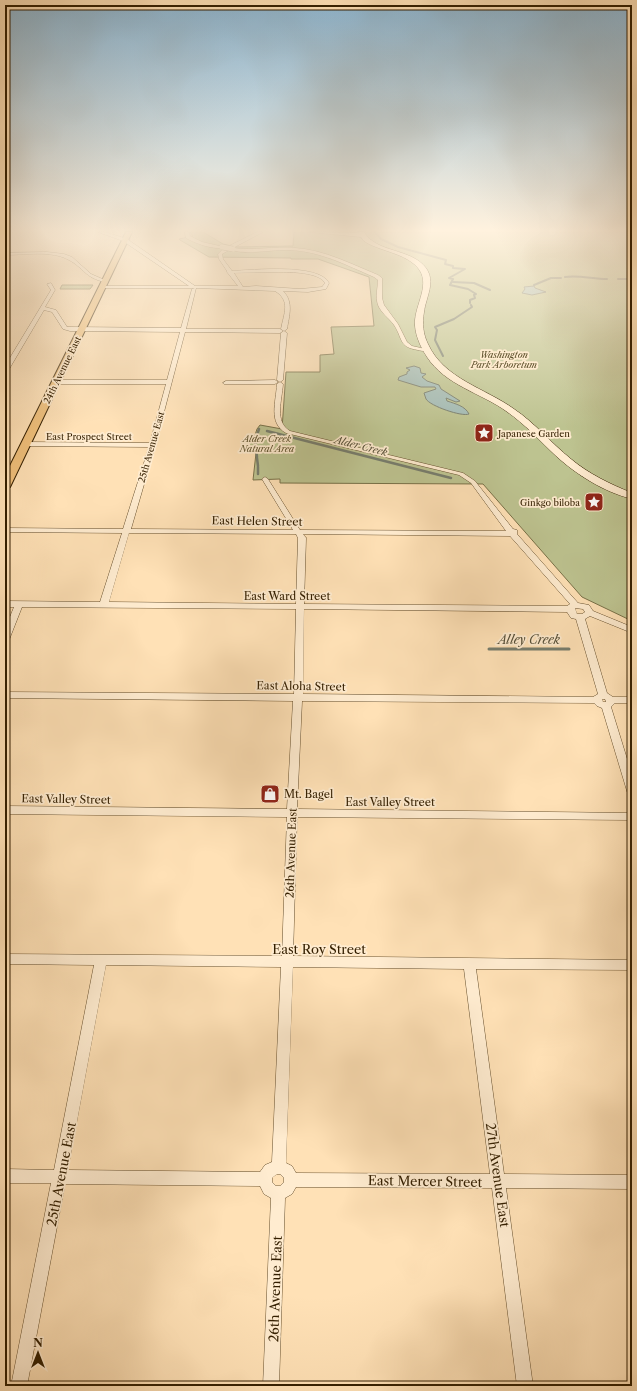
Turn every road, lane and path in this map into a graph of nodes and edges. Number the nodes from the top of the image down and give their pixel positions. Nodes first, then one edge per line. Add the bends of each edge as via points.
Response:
1 (49, 297) edge
2 (98, 297) edge
3 (191, 297) edge
4 (286, 297) edge
5 (378, 297) edge
6 (425, 297) edge
7 (42, 308) junction
8 (82, 330) junction
9 (184, 330) junction
10 (283, 331) junction
11 (427, 350) junction
12 (5, 371) edge
13 (56, 382) junction
14 (169, 382) junction
15 (226, 382) dead end
16 (278, 382) junction
17 (26, 444) junction
18 (152, 445) junction
19 (265, 480) dead end
20 (5, 487) edge
21 (632, 496) edge
22 (5, 530) edge
23 (126, 531) junction
24 (299, 533) junction
25 (511, 533) junction
26 (5, 604) edge
27 (19, 604) junction
28 (104, 604) junction
29 (300, 606) junction
30 (572, 607) junction
31 (590, 613) junction
32 (580, 617) junction
33 (632, 630) edge
34 (5, 640) edge
35 (5, 695) edge
36 (298, 698) junction
37 (604, 700) junction
38 (632, 700) edge
39 (632, 791) edge
40 (5, 810) edge
41 (292, 813) junction
42 (631, 815) edge
43 (5, 959) edge
44 (101, 961) junction
45 (288, 962) junction
46 (469, 964) junction
47 (632, 965) edge
48 (279, 1166) junction
49 (5, 1176) edge
50 (60, 1177) junction
51 (266, 1179) junction
52 (290, 1180) junction
53 (498, 1182) junction
54 (632, 1182) edge
55 (278, 1193) junction
56 (19, 1386) edge
57 (271, 1386) edge
58 (525, 1386) edge

1 - 7 street
2 - 8 main road, 24th Avenue East
3 - 9 street, 25th Avenue East
4 - 10 street
5 - 11 street, bridge via 384,310 398,326 406,344
6 - 11 main road via 419,321
7 - 8 street via 54,311 65,328
7 - 12 street
8 - 9 street
8 - 13 main road, 24th Avenue East
9 - 10 street
9 - 14 street, 25th Avenue East
10 - 16 street
11 - 21 main road via 442,368 514,413 577,469 607,486
13 - 14 street
13 - 17 main road, 24th Avenue East
14 - 18 street, 25th Avenue East
15 - 16 street
16 - 25 street via 277,420 281,428 288,432 448,471 467,478 478,487
17 - 18 street, East Prospect Street
17 - 20 main road, 24th Avenue East
18 - 23 street, 25th Avenue East
19 - 24 street, 26th Avenue East
22 - 23 street, East Helen Street
23 - 24 street, East Helen Street
23 - 28 street, 25th Avenue East
24 - 25 street, East Helen Street
24 - 29 street, 26th Avenue East via 302,538
25 - 30 street
26 - 27 street, East Ward Street
27 - 28 street, East Ward Street
27 - 34 street
28 - 29 street, East Ward Street
29 - 30 street, East Ward Street
29 - 36 street, 26th Avenue East
30 - 31 street via 586,607
30 - 32 street via 573,615
31 - 32 street via 586,617
31 - 33 street
32 - 37 street
35 - 36 street, East Aloha Street
36 - 37 street, East Aloha Street
36 - 41 street, 26th Avenue East
37 - 38 street, East Aloha Street
37 - 39 street
40 - 41 street, East Valley Street
41 - 42 street, East Valley Street
41 - 45 street, 26th Avenue East
43 - 44 street, East Roy Street
44 - 45 street, East Roy Street
44 - 50 street, 25th Avenue East
45 - 46 street, East Roy Street
45 - 48 street, 26th Avenue East
46 - 47 street, East Roy Street
46 - 53 street, 27th Avenue East
48 - 51 street via 270,1170
48 - 52 street via 287,1170
49 - 50 street
50 - 51 street
50 - 56 street, 25th Avenue East
51 - 55 street via 267,1187
52 - 53 street, East Mercer Street
52 - 55 street via 286,1190
53 - 54 street, East Mercer Street
53 - 58 street, 27th Avenue East
55 - 57 street, 26th Avenue East

